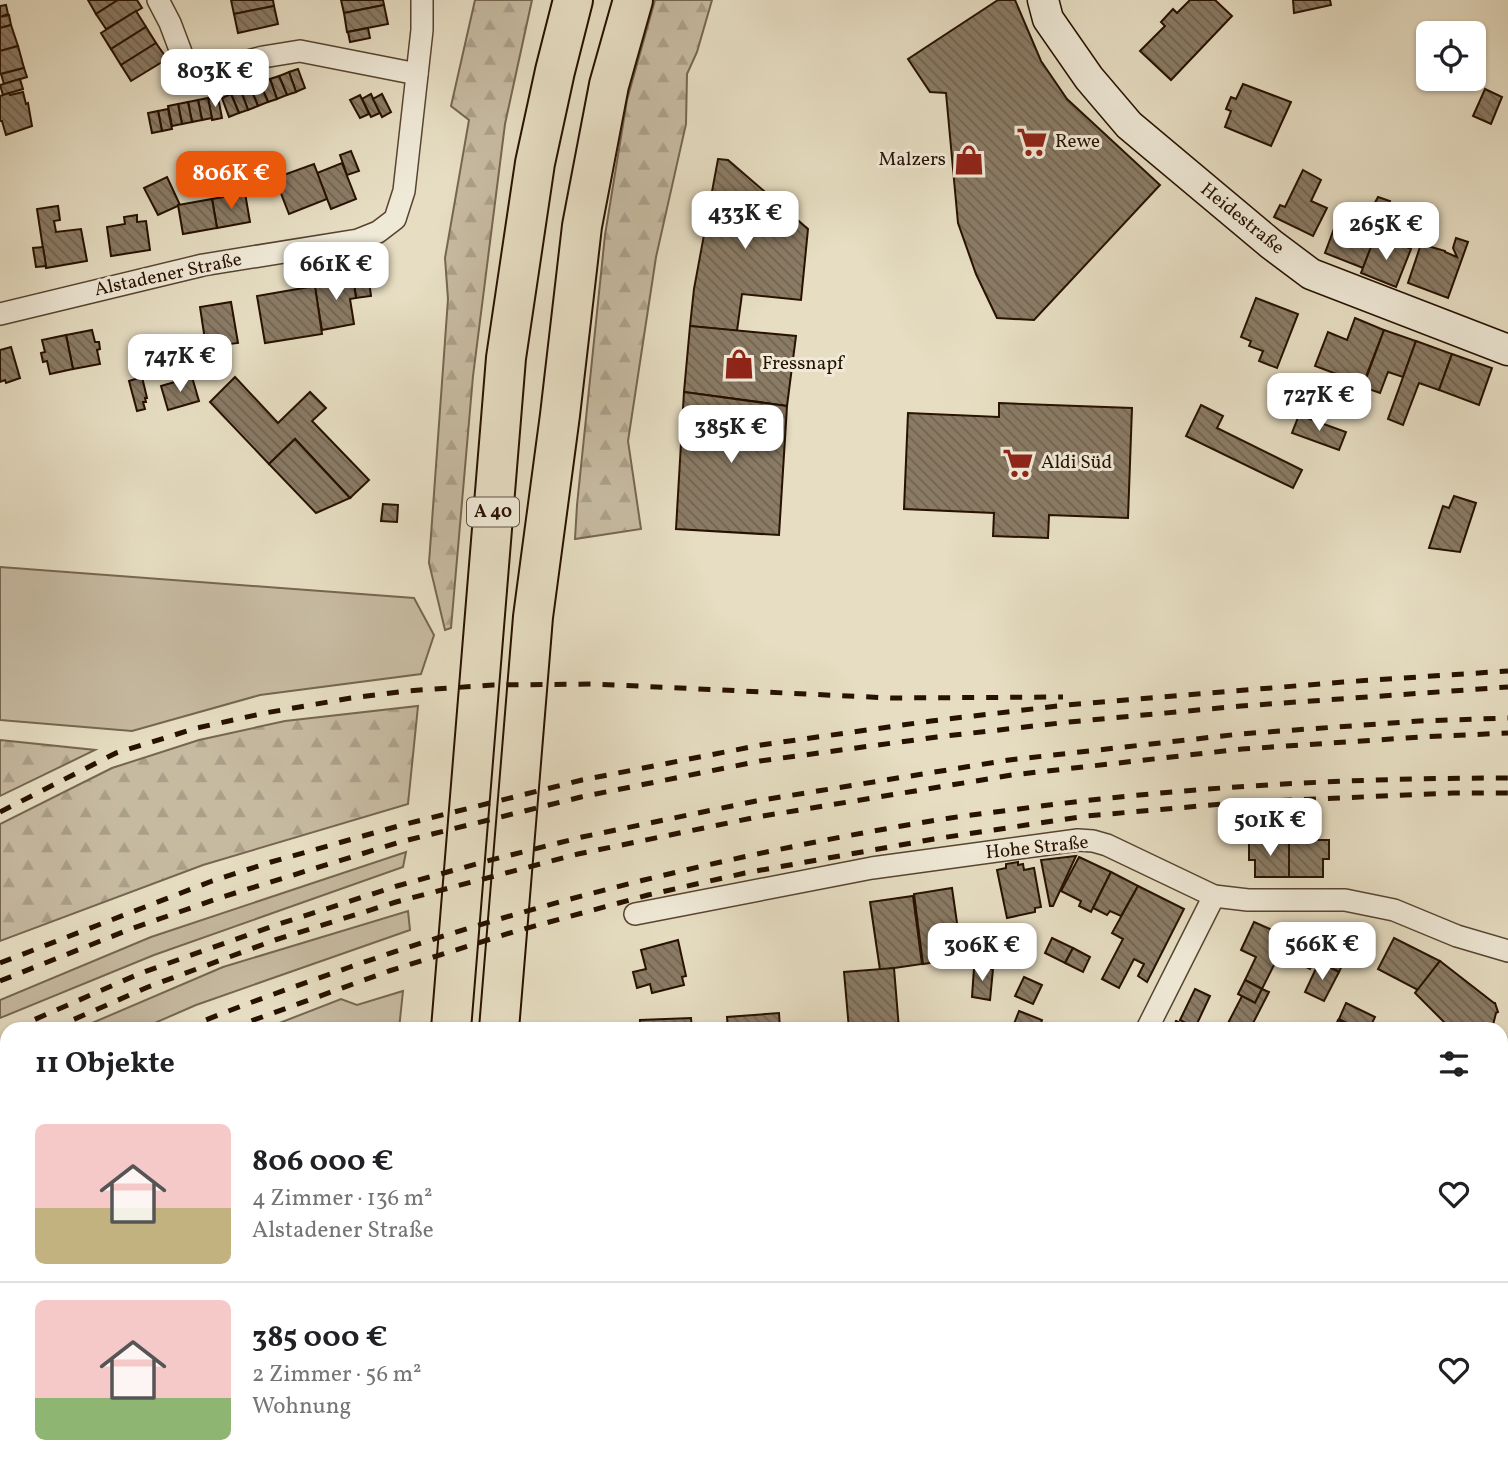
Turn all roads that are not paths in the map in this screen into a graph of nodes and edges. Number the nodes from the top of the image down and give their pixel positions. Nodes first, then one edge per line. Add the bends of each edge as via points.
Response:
1 (158, 0) edge
2 (422, 0) edge
3 (573, 0) edge
4 (633, 0) edge
5 (1043, 0) edge
6 (416, 74) junction
7 (0, 314) edge
8 (1508, 350) edge
9 (1214, 896) junction
10 (635, 914) dead end
11 (1508, 951) edge
12 (452, 1022) edge
13 (500, 1022) edge
14 (1151, 1022) edge

1 - 6 street via 190,76 300,51
2 - 6 street, Alstadener Straße
3 - 12 highway, A 40 via 535,163 506,358
4 - 13 highway, A 40 via 610,85 582,226 533,617
5 - 8 street, Heidestraße via 1048,19 1129,125 1271,244 1311,274
6 - 7 street, Alstadener Straße via 404,191 395,219 377,232 358,240 203,265
9 - 10 street, Hohe Straße via 1107,845 1078,841 872,868
9 - 11 street, Hohe Straße via 1345,901 1394,911
9 - 14 street

